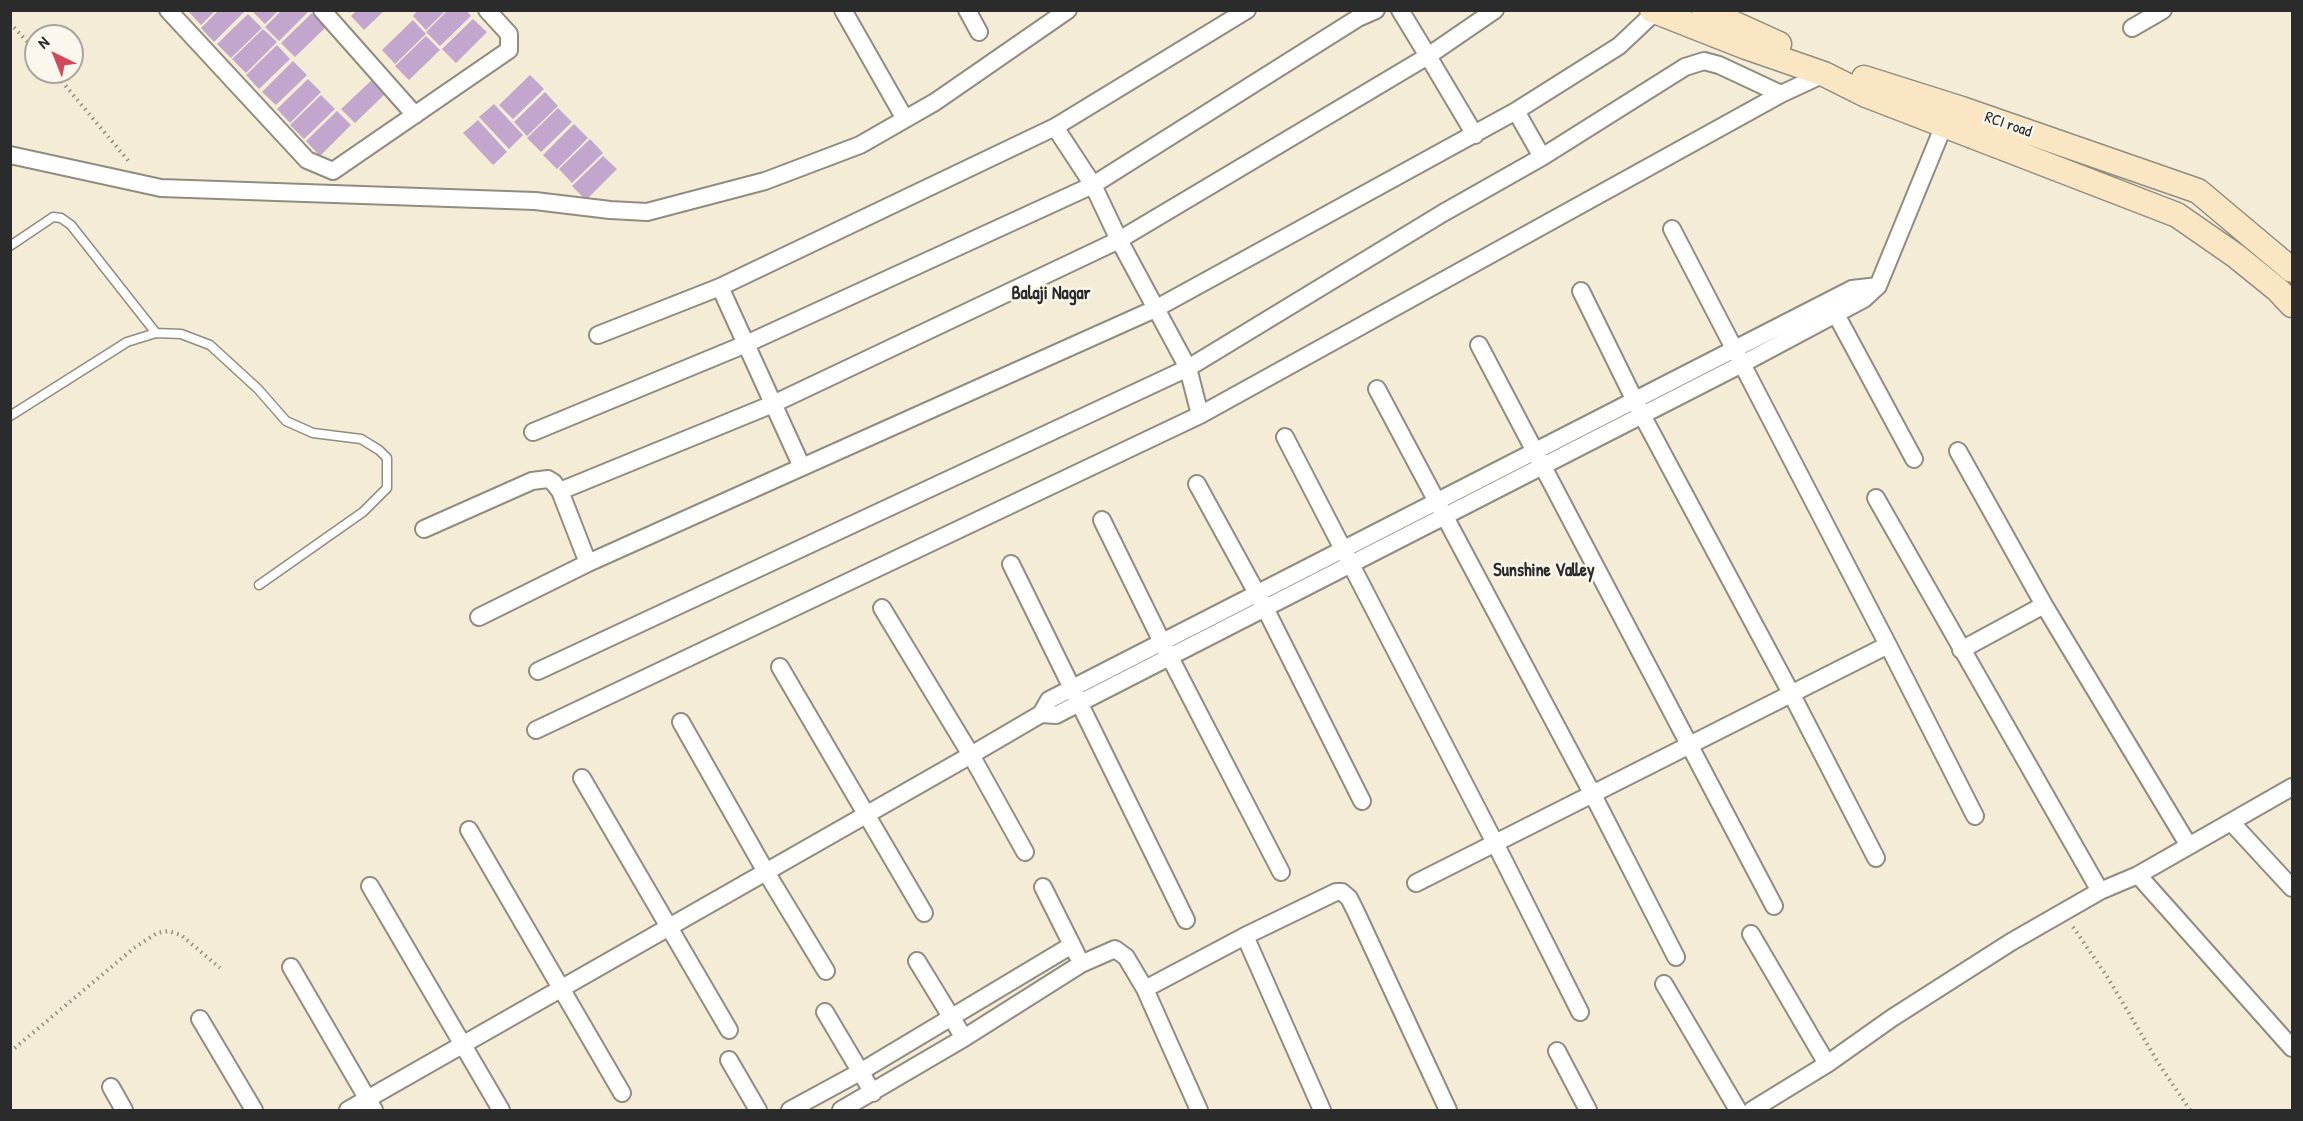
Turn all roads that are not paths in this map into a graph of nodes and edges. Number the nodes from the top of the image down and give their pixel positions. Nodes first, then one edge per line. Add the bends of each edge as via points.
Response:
1 (168, 10) edge
2 (322, 10) edge
3 (487, 10) edge
4 (843, 10) edge
5 (967, 10) edge
6 (1068, 10) edge
7 (1246, 10) edge
8 (1376, 10) edge
9 (1400, 10) edge
10 (1495, 10) edge
11 (1704, 10) edge
12 (2163, 10) edge
13 (1654, 11) edge
14 (1354, 14) edge
15 (2132, 28) dead end
16 (980, 32) dead end
17 (1428, 56) junction
18 (1824, 74) junction
19 (1782, 94) junction
20 (1516, 111) junction
21 (415, 115) junction
22 (905, 119) junction
23 (1944, 125) junction
24 (1055, 127) junction
25 (1475, 135) junction
26 (10, 155) edge
27 (1542, 157) junction
28 (1093, 185) junction
29 (1672, 230) dead end
30 (1119, 240) junction
31 (10, 246) edge
32 (2292, 270) edge
33 (720, 287) junction
34 (1581, 291) dead end
35 (2292, 305) edge
36 (1832, 308) junction
37 (1155, 309) junction
38 (156, 333) junction
39 (598, 335) dead end
40 (746, 344) junction
41 (1479, 345) dead end
42 (1738, 357) junction
43 (1188, 368) junction
44 (1377, 389) dead end
45 (773, 404) junction
46 (1638, 407) junction
47 (1200, 415) junction
48 (10, 416) edge
49 (533, 432) dead end
50 (1285, 437) dead end
51 (1958, 451) dead end
52 (1538, 459) junction
53 (1914, 459) dead end
54 (802, 467) junction
55 (1197, 484) dead end
56 (560, 491) junction
57 (1876, 498) dead end
58 (1441, 508) junction
59 (1102, 520) dead end
60 (424, 529) dead end
61 (1346, 556) junction
62 (588, 563) junction
63 (1011, 564) dead end
64 (259, 585) dead end
65 (1261, 601) junction
66 (2044, 606) junction
67 (882, 608) dead end
68 (479, 617) dead end
69 (1888, 645) junction
70 (1166, 650) junction
71 (1962, 650) junction
72 (780, 667) dead end
73 (538, 671) dead end
74 (1792, 695) junction
75 (1076, 696) junction
76 (681, 722) dead end
77 (536, 730) dead end
78 (1691, 746) junction
79 (971, 755) junction
80 (582, 778) dead end
81 (2292, 787) edge
82 (1592, 793) junction
83 (1362, 801) dead end
84 (865, 815) junction
85 (1975, 816) dead end
86 (2231, 822) junction
87 (469, 830) dead end
88 (1495, 843) junction
89 (2189, 846) junction
90 (1025, 852) dead end
91 (1876, 858) dead end
92 (766, 872) junction
93 (1281, 872) dead end
94 (2139, 875) junction
95 (1416, 884) dead end
96 (370, 886) dead end
97 (1042, 887) dead end
98 (2292, 888) edge
99 (2100, 891) junction
100 (1774, 906) dead end
101 (924, 913) dead end
102 (1186, 920) dead end
103 (668, 928) junction
104 (1751, 934) dead end
105 (1245, 936) junction
106 (1072, 945) junction
107 (1676, 957) dead end
108 (917, 960) dead end
109 (1082, 964) junction
110 (291, 967) dead end
111 (826, 971) dead end
112 (1664, 984) dead end
113 (1145, 989) junction
114 (560, 990) junction
115 (825, 1012) dead end
116 (1580, 1012) dead end
117 (951, 1017) junction
118 (200, 1018) dead end
119 (729, 1030) dead end
120 (964, 1038) junction
121 (463, 1045) junction
122 (2292, 1048) edge
123 (1557, 1051) dead end
124 (729, 1060) dead end
125 (1827, 1064) junction
126 (860, 1072) junction
127 (111, 1087) dead end
128 (622, 1093) dead end
129 (873, 1093) junction
130 (371, 1105) edge
131 (124, 1110) edge
132 (254, 1110) edge
133 (348, 1110) edge
134 (501, 1110) edge
135 (758, 1110) edge
136 (790, 1110) edge
137 (841, 1110) edge
138 (1199, 1110) edge
139 (1322, 1110) edge
140 (1448, 1110) edge
141 (1588, 1110) edge
142 (1738, 1110) edge
143 (1752, 1110) edge

1 - 21 street via 307,160 333,171
2 - 21 street
3 - 21 street via 509,34 509,50
4 - 22 street
5 - 16 street
6 - 22 street
7 - 24 street
8 - 14 street
9 - 17 street
10 - 17 street
11 - 32 main road, RCI road via 1840,71 2198,191
12 - 15 street
13 - 18 main road
13 - 20 street via 1620,46
14 - 28 street
17 - 25 street
17 - 30 street
18 - 19 street
18 - 23 main road
19 - 27 street via 1719,66 1696,62
19 - 47 street
20 - 25 street
20 - 27 street
22 - 26 street via 860,145 765,180 647,212 536,201 161,188
23 - 35 main road via 2177,215 2236,256
23 - 36 street via 1878,286 1864,299
24 - 28 street
24 - 33 street
25 - 37 street
27 - 43 street
28 - 30 street
28 - 40 street
29 - 42 street
30 - 37 street
30 - 45 street
31 - 38 lane via 53,217 61,218 71,225
33 - 39 street
33 - 40 street
34 - 46 street
36 - 42 street
36 - 53 street
37 - 43 street
37 - 54 street
38 - 48 lane via 127,342
38 - 64 lane via 181,334 210,345 258,389 285,421 313,433 361,439 387,458 387,488 363,512
40 - 45 street
40 - 49 street
41 - 52 street
42 - 46 street
42 - 69 street
43 - 47 street
43 - 73 street
44 - 58 street
45 - 54 street
45 - 56 street
46 - 52 street
46 - 74 street
47 - 77 street
50 - 61 street
51 - 66 street
52 - 58 street
52 - 78 street
54 - 62 street
55 - 65 street
56 - 60 street via 548,479 531,481
56 - 62 street
57 - 71 street
58 - 61 street
58 - 82 street
59 - 70 street
61 - 65 street
61 - 88 street
62 - 68 street
63 - 75 street
65 - 70 street
65 - 83 street
66 - 71 street
66 - 89 street
67 - 79 street
69 - 74 street
69 - 85 street
70 - 75 street
70 - 93 street
71 - 99 street
72 - 84 street
74 - 78 street
74 - 91 street
75 - 79 street via 1056,716 1041,714
75 - 102 street
76 - 92 street
78 - 82 street
78 - 100 street
79 - 84 street
79 - 90 street
80 - 103 street
81 - 86 street
82 - 88 street
82 - 107 street
84 - 92 street
84 - 101 street
86 - 89 street
86 - 98 street
87 - 114 street
88 - 95 street
88 - 116 street
89 - 94 street
92 - 103 street
92 - 111 street
94 - 99 street
94 - 122 street
96 - 121 street
97 - 106 street
99 - 125 street via 2011,942
103 - 114 street
103 - 119 street
104 - 125 street
105 - 113 street
105 - 139 street
105 - 140 street via 1336,892 1345,894
106 - 109 street
106 - 117 street
108 - 117 street
109 - 113 street via 1115,949 1126,957
109 - 120 street
110 - 130 street
112 - 142 street
113 - 138 street
114 - 121 street
114 - 128 street
115 - 126 street
117 - 120 street
117 - 126 street
118 - 132 street
120 - 129 street
121 - 130 street
121 - 134 street
123 - 141 street
124 - 135 street
125 - 143 street
126 - 129 street
126 - 136 street
127 - 131 street
129 - 137 street
130 - 133 street

